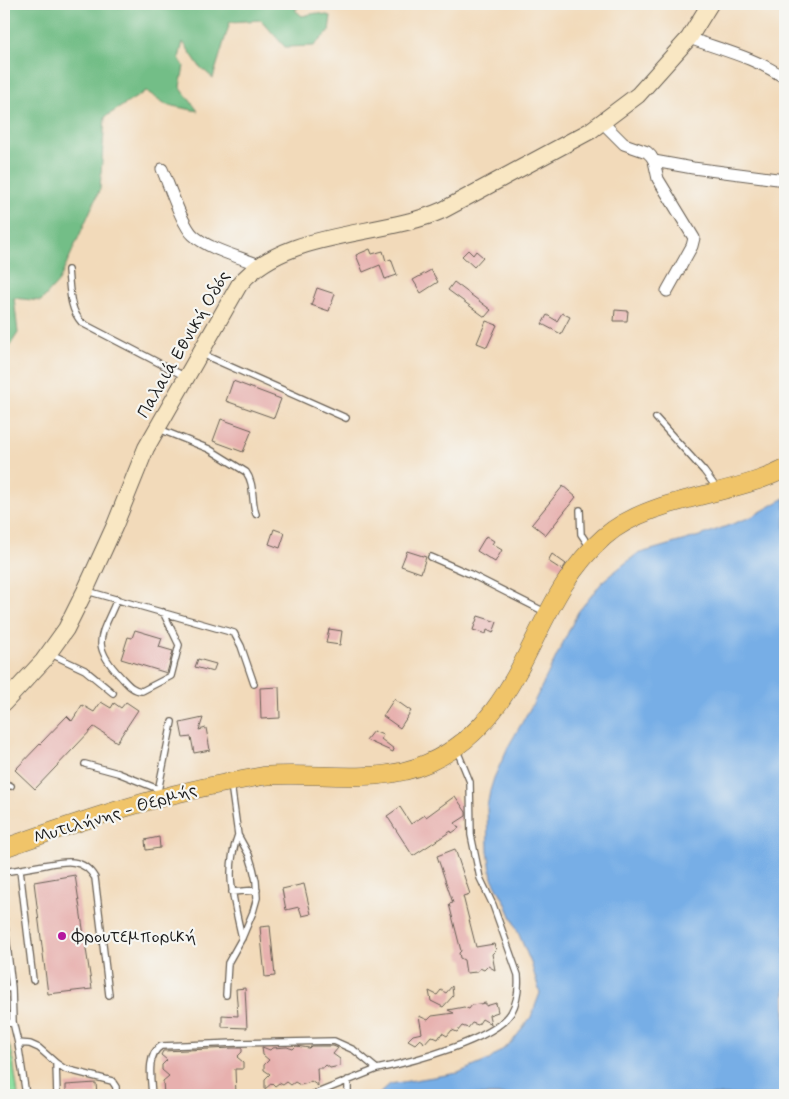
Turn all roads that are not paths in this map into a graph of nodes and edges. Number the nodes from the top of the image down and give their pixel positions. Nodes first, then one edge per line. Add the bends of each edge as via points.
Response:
1 (710, 4) edge
2 (689, 38) junction
3 (785, 78) edge
4 (603, 122) junction
5 (654, 161) junction
6 (162, 169) dead end
7 (785, 180) edge
8 (259, 265) junction
9 (68, 270) dead end
10 (667, 291) dead end
11 (200, 353) junction
12 (186, 377) junction
13 (346, 418) dead end
14 (656, 418) dead end
15 (157, 428) junction
16 (785, 469) edge
17 (719, 491) junction
18 (580, 510) dead end
19 (256, 514) dead end
20 (591, 548) junction
21 (431, 557) dead end
22 (85, 591) junction
23 (117, 599) junction
24 (163, 612) junction
25 (547, 613) junction
26 (50, 653) junction
27 (254, 684) dead end
28 (12, 687) edge
29 (113, 693) dead end
30 (4, 703) edge
31 (172, 722) dead end
32 (456, 748) junction
33 (85, 764) dead end
34 (231, 782) junction
35 (4, 783) edge
36 (11, 786) dead end
37 (158, 793) junction
38 (238, 835) junction
39 (4, 848) edge
40 (20, 870) junction
41 (4, 872) edge
42 (257, 890) junction
43 (232, 892) junction
44 (4, 918) edge
45 (242, 938) junction
46 (33, 980) dead end
47 (12, 988) junction
48 (4, 989) edge
49 (109, 995) dead end
50 (226, 995) dead end
51 (13, 1022) junction
52 (4, 1024) edge
53 (18, 1043) junction
54 (56, 1063) junction
55 (377, 1069) junction
56 (348, 1080) junction
57 (26, 1095) edge
58 (57, 1095) edge
59 (116, 1095) edge
60 (152, 1095) edge
61 (312, 1095) edge
62 (348, 1095) edge

1 - 2 main road, Παλαιά Εθνική Οδός
2 - 3 street via 754,60
2 - 4 main road, Παλαιά Εθνική Οδός via 638,96
4 - 5 street via 624,144 647,152
4 - 8 main road, Παλαιά Εθνική Οδός via 426,218 299,247
5 - 7 street
5 - 10 street via 658,179 694,238
6 - 8 street via 184,223 192,234
8 - 11 main road, Παλαιά Εθνική Οδός via 239,286
9 - 12 lane via 72,306 82,323
11 - 12 main road, Παλαιά Εθνική Οδός
11 - 13 lane
12 - 15 main road, Παλαιά Εθνική Οδός
14 - 17 lane
15 - 19 lane via 209,449 246,472 250,477 252,505
15 - 22 main road, Παλαιά Εθνική Οδός
16 - 17 main road, Μυτιλήνης - Θερμής
17 - 20 main road, Μυτιλήνης - Θερμής via 649,511 620,525
18 - 20 lane via 581,534
20 - 25 main road, Μυτιλήνης - Θερμής
21 - 25 lane
22 - 23 lane
22 - 26 main road, Παλαιά Εθνική Οδός
23 - 24 lane
23 - 24 lane via 100,647 112,666 137,691 171,676 178,645
24 - 27 lane via 234,633 242,646
25 - 32 main road, Μυτιλήνης - Θερμής via 511,686 494,712
26 - 28 main road, Παλαιά Εθνική Οδός
26 - 29 lane via 85,670
28 - 30 main road, Παλαιά Εθνική Οδός
31 - 37 lane
32 - 34 main road, Μυτιλήνης - Θερμής via 421,766 381,775 263,776
32 - 55 lane via 470,782 471,835 480,878 518,975 516,1003 503,1022 450,1049
33 - 37 lane via 118,773
34 - 37 main road, Μυτιλήνης - Θερμής
34 - 38 lane
35 - 36 lane
37 - 39 main road, Μυτιλήνης - Θερμής
38 - 42 lane via 249,855
38 - 43 lane via 231,856
40 - 41 lane
40 - 46 lane
40 - 49 lane via 64,861 82,864 91,870 95,878
42 - 43 lane
42 - 45 lane via 256,905
43 - 45 lane
44 - 47 lane
45 - 50 lane via 228,963
47 - 48 lane
47 - 51 lane
51 - 52 lane
51 - 53 lane
53 - 54 lane via 39,1048
53 - 57 lane
54 - 58 lane
54 - 59 lane via 78,1073 112,1080
55 - 56 lane
55 - 60 lane via 354,1050 334,1041 166,1046 157,1049 151,1064
56 - 61 lane
56 - 62 lane

